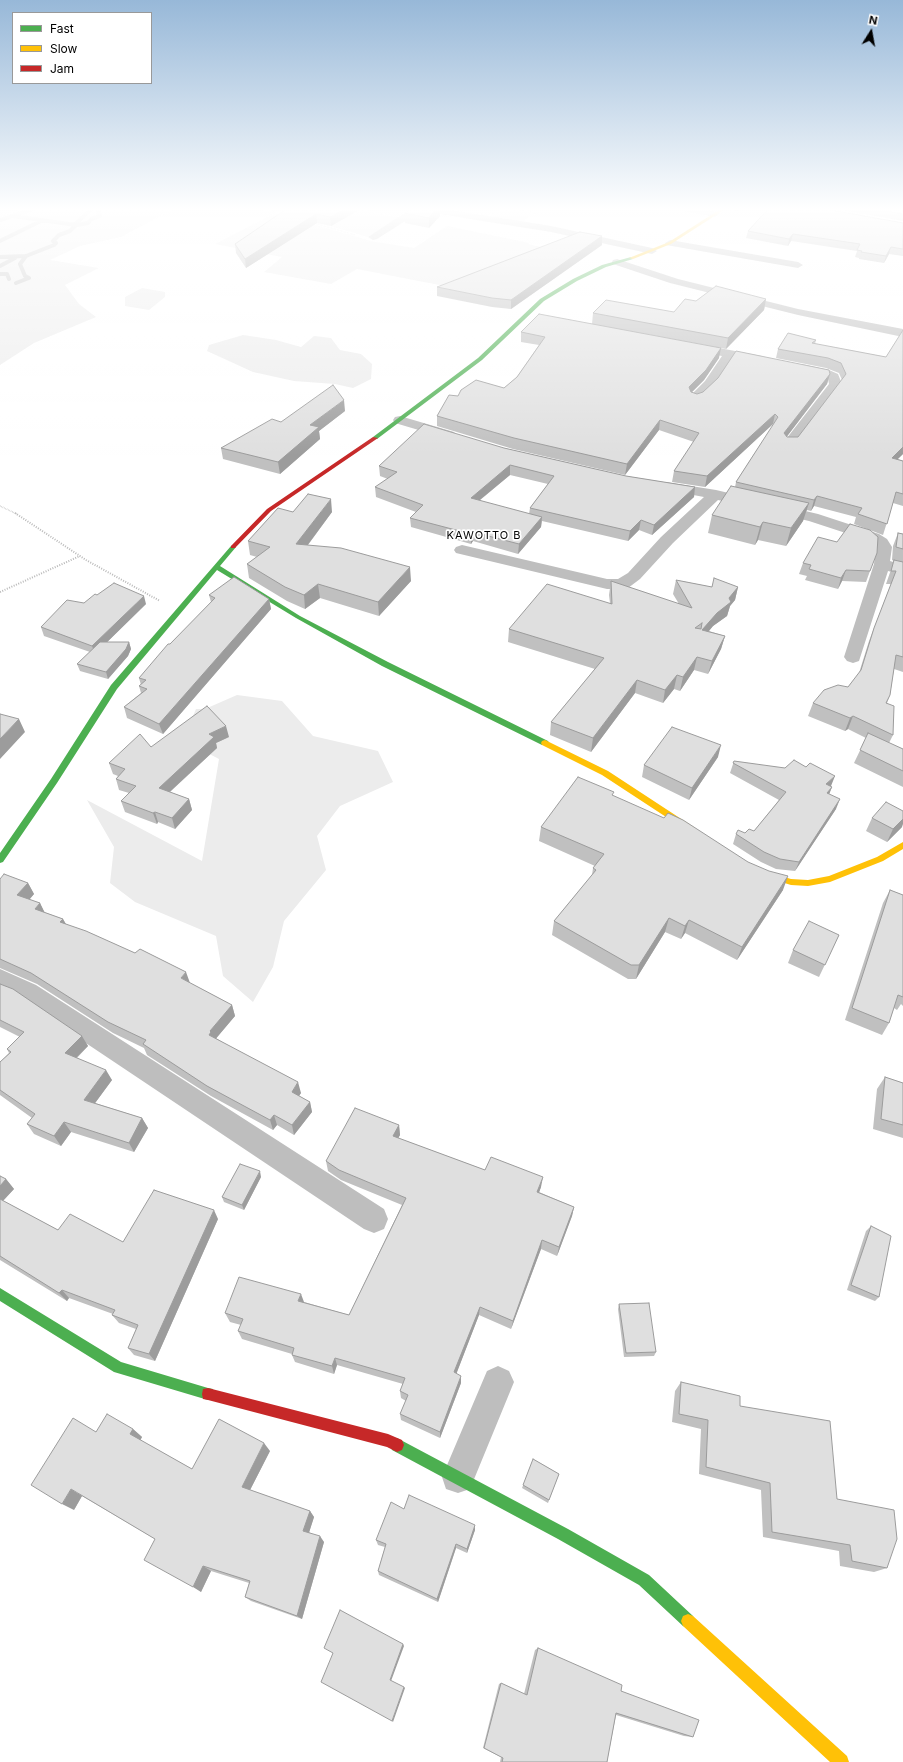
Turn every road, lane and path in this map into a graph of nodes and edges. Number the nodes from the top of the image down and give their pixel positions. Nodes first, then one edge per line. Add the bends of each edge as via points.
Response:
1 (558, 290) edge
2 (711, 290) edge
3 (524, 316) junction
4 (539, 319) edge
5 (903, 333) edge
6 (677, 344) edge
7 (730, 354) junction
8 (776, 363) edge
9 (790, 366) edge
10 (694, 398) edge
11 (400, 420) junction
12 (464, 439) edge
13 (790, 443) edge
14 (653, 484) edge
15 (716, 494) junction
16 (0, 506) edge
17 (462, 550) dead end
18 (80, 556) junction
19 (882, 564) junction
20 (217, 567) junction
21 (903, 570) edge
22 (0, 592) edge
23 (177, 611) junction
24 (853, 657) dead end
25 (701, 836) edge
26 (903, 845) edge
27 (0, 860) edge
28 (752, 869) edge
29 (0, 978) edge
30 (374, 1219) dead end
31 (0, 1294) edge
32 (498, 1382) dead end
33 (458, 1477) junction
34 (841, 1762) edge

1 - 3 street
2 - 5 street
3 - 4 street
3 - 11 street via 480,359
6 - 7 street
7 - 8 street
7 - 10 street via 710,384
9 - 13 street via 825,373 836,381 836,384
11 - 12 street
11 - 20 street via 269,510 239,539
14 - 15 street
15 - 17 street via 667,540 634,576 622,584 607,584
15 - 19 street via 813,517 873,537 884,547
16 - 18 path
18 - 22 path
18 - 23 path
19 - 21 street
19 - 24 street
20 - 23 street
20 - 25 street via 298,617 385,664 605,773
23 - 27 street via 114,687
26 - 28 street via 880,859 830,879 808,883 791,882
29 - 30 street via 28,992
31 - 33 street via 118,1368 388,1441
32 - 33 street
33 - 34 street via 644,1580

